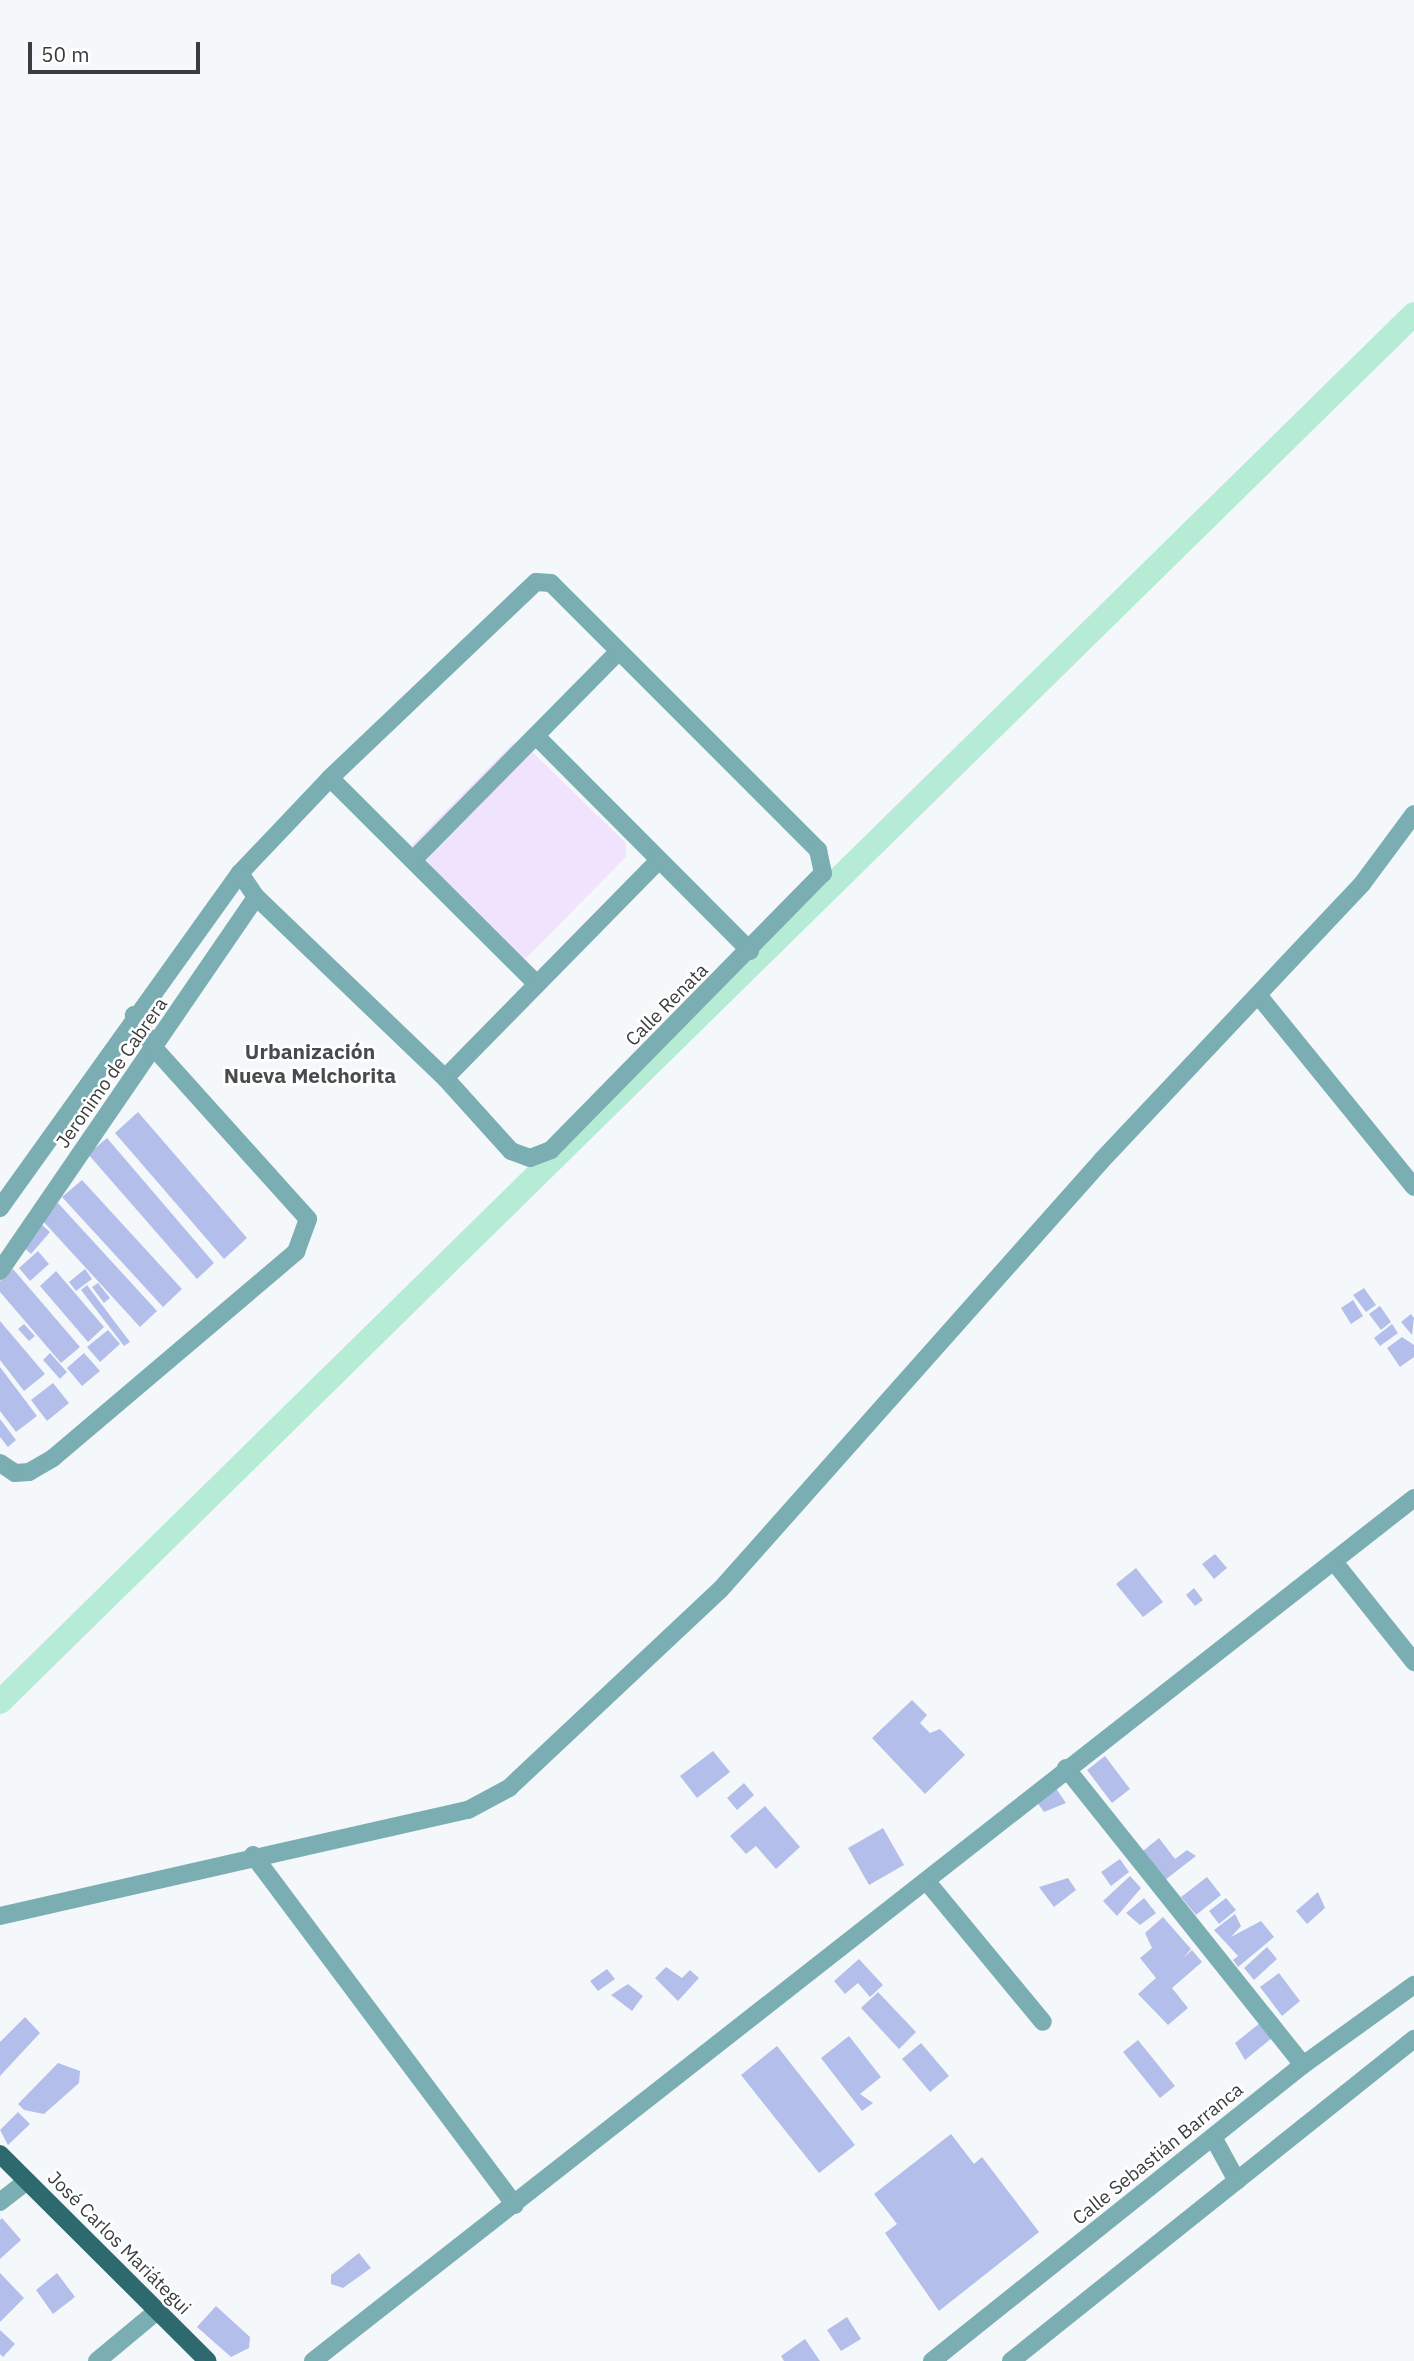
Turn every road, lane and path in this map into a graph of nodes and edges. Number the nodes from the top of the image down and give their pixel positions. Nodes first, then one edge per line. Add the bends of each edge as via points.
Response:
1 (617, 653) junction
2 (537, 737) junction
3 (330, 778) junction
4 (1414, 814) edge
5 (413, 859) junction
6 (656, 863) junction
7 (240, 873) junction
8 (256, 897) junction
9 (750, 951) junction
10 (536, 982) junction
11 (1258, 995) junction
12 (134, 1015) junction
13 (155, 1049) junction
14 (445, 1078) junction
15 (1414, 1187) edge
16 (0, 1208) edge
17 (0, 1271) edge
18 (0, 1463) edge
19 (1414, 1498) edge
20 (1335, 1563) junction
21 (1414, 1661) edge
22 (1066, 1768) junction
23 (253, 1855) junction
24 (928, 1883) junction
25 (0, 1916) edge
26 (1414, 1985) edge
27 (1043, 2022) dead end
28 (1414, 2039) edge
29 (1303, 2065) junction
30 (1213, 2137) junction
31 (0, 2154) edge
32 (27, 2181) junction
33 (1237, 2181) junction
34 (0, 2202) edge
35 (515, 2205) junction
36 (157, 2311) junction
37 (97, 2361) edge
38 (208, 2361) edge
39 (313, 2361) edge
40 (932, 2361) edge
41 (1012, 2361) edge

1 - 2 street
1 - 3 street via 551,583 536,582
1 - 9 street, Calle Renata via 818,850 823,873 817,883
2 - 5 street
2 - 6 street
3 - 5 street
3 - 7 street
4 - 11 street via 1362,884
5 - 10 street
6 - 9 street
6 - 10 street
7 - 8 street
7 - 12 street
8 - 13 street, Jeronimo de Cabrera
8 - 14 street
9 - 14 street, Calle Renata via 551,1150 530,1158 512,1152
10 - 14 street
11 - 15 street
11 - 23 street via 720,1590 509,1788 468,1810
12 - 13 street
12 - 16 street
13 - 17 street, Jeronimo de Cabrera
13 - 18 street via 301,1203 309,1219 296,1252 53,1458 29,1472 15,1474
19 - 20 street
20 - 21 street
20 - 22 street
22 - 24 street
22 - 29 street
23 - 25 street
23 - 35 street
24 - 27 street
24 - 35 street
26 - 29 street, Calle Sebastián Barranca
28 - 33 street
29 - 30 street, Calle Sebastián Barranca
30 - 33 street
30 - 40 street, Calle Sebastián Barranca
31 - 32 main road, José Carlos Mariátegui
32 - 34 street
32 - 36 main road, José Carlos Mariátegui
33 - 41 street
35 - 39 street
36 - 37 street
36 - 38 main road, José Carlos Mariátegui

